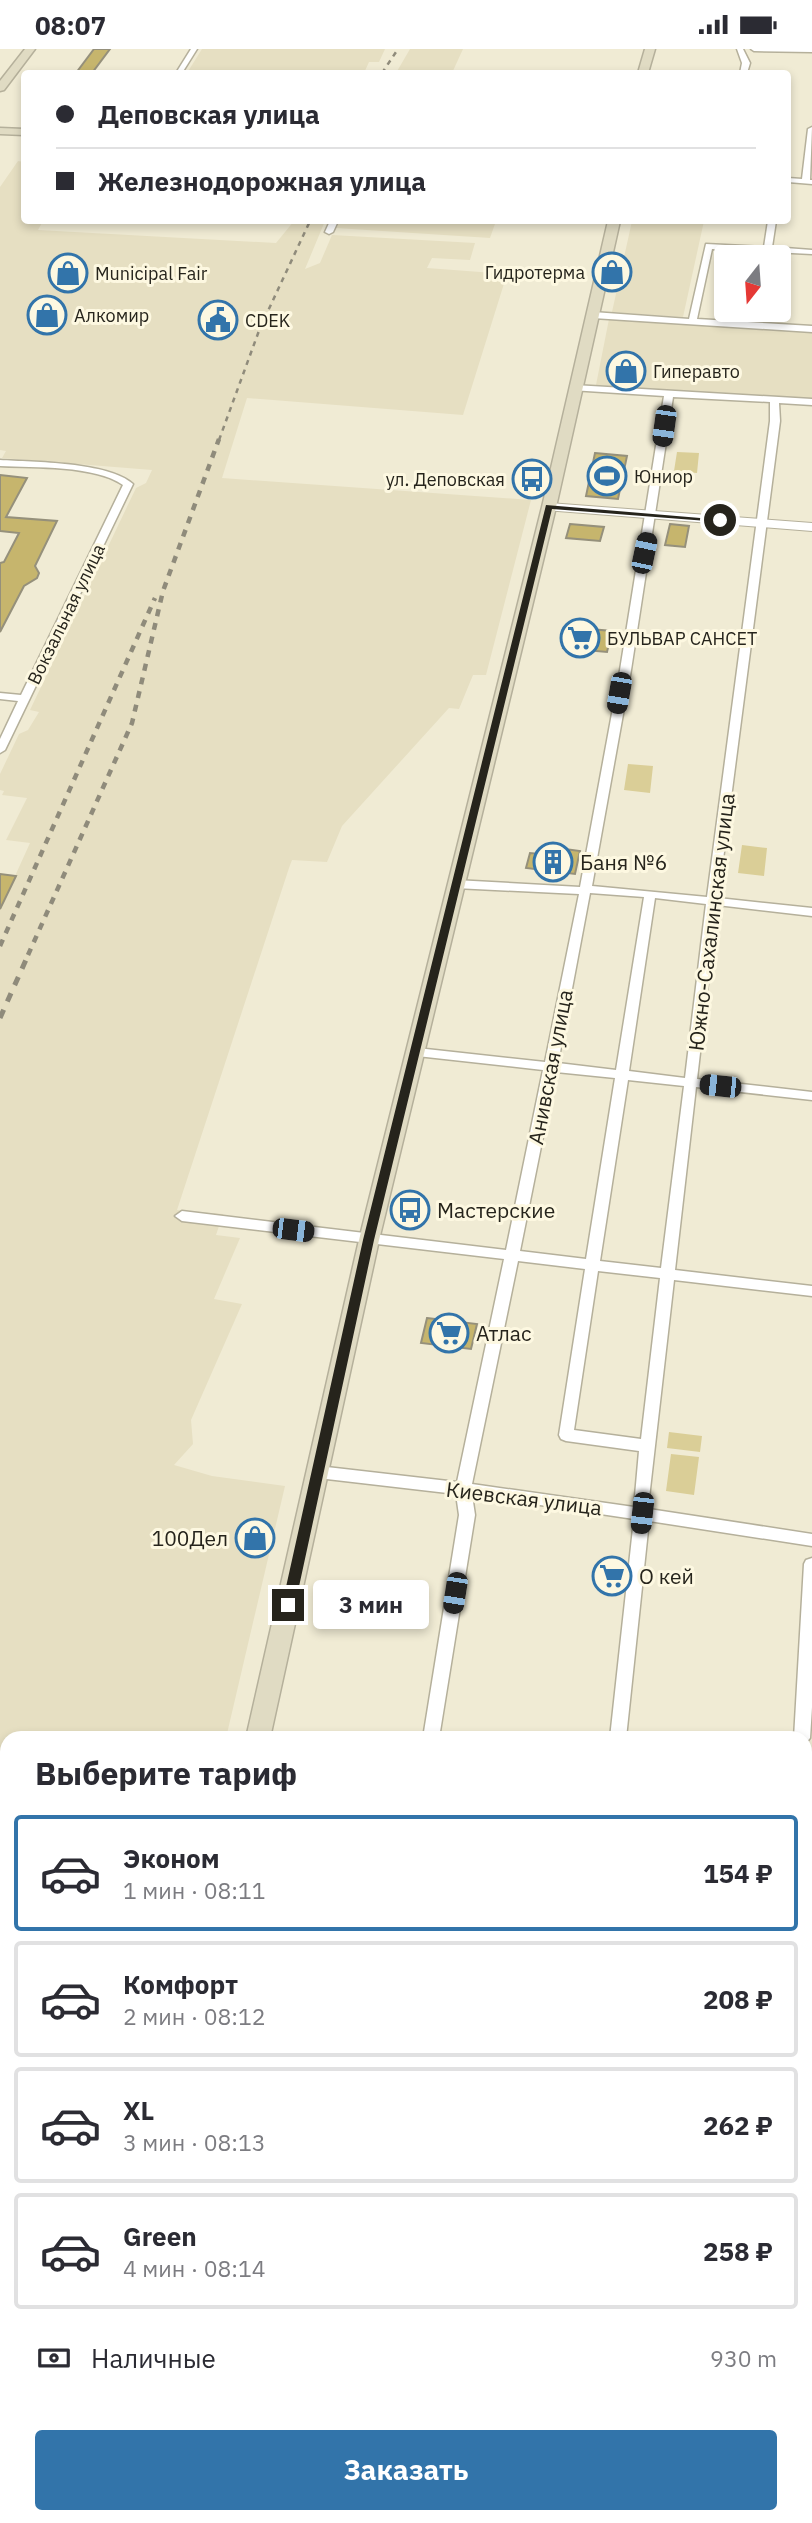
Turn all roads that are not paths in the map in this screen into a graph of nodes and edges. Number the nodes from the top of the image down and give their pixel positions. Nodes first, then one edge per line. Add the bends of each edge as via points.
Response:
1 (30, 49) edge
2 (194, 49) edge
3 (650, 49) edge
4 (740, 49) edge
5 (754, 49) edge
6 (812, 50) edge
7 (181, 70) edge
8 (644, 70) edge
9 (745, 70) edge
10 (0, 88) edge
11 (812, 129) edge
12 (0, 131) edge
13 (21, 132) edge
14 (791, 180) edge
15 (809, 181) edge
16 (333, 224) edge
17 (613, 224) edge
18 (772, 224) edge
19 (329, 232) dead end
20 (769, 245) edge
21 (714, 246) edge
22 (791, 251) edge
23 (812, 253) edge
24 (593, 315) junction
25 (693, 320) junction
26 (812, 329) edge
27 (574, 388) junction
28 (669, 395) junction
29 (774, 399) junction
30 (812, 402) edge
31 (0, 463) edge
32 (549, 507) junction
33 (652, 515) junction
34 (760, 523) junction
35 (812, 527) edge
36 (0, 696) edge
37 (25, 698) junction
38 (0, 750) edge
39 (455, 884) junction
40 (585, 890) junction
41 (650, 894) junction
42 (712, 901) junction
43 (812, 912) edge
44 (416, 1052) junction
45 (551, 1066) junction
46 (623, 1075) junction
47 (691, 1083) junction
48 (812, 1096) edge
49 (182, 1216) dead end
50 (369, 1240) junction
51 (511, 1255) junction
52 (594, 1265) junction
53 (668, 1273) junction
54 (812, 1291) edge
55 (648, 1446) junction
56 (318, 1472) junction
57 (463, 1489) junction
58 (642, 1513) junction
59 (812, 1540) edge
60 (812, 1564) edge
61 (260, 1731) edge
62 (432, 1731) edge
63 (619, 1731) edge
64 (802, 1731) edge

1 - 10 main road
2 - 7 street
3 - 8 main road
4 - 9 street
5 - 6 street
11 - 15 street
12 - 13 main road
14 - 15 street
16 - 19 street
17 - 24 main road
18 - 20 street
21 - 25 street via 709,246
22 - 23 street
24 - 25 street
24 - 27 main road
25 - 26 street
27 - 28 street
27 - 32 main road
28 - 29 street
28 - 33 street, Анивская улица
29 - 30 street
29 - 34 street, Южно-Сахалинская улица
31 - 37 street, Вокзальная улица via 106,473 124,478 128,484
32 - 33 street
32 - 39 main road
33 - 34 street
33 - 40 street, Анивская улица
34 - 35 street
34 - 42 street, Южно-Сахалинская улица
36 - 37 street
37 - 38 street, Вокзальная улица
39 - 40 street
39 - 44 main road
40 - 41 street
40 - 45 street, Анивская улица
41 - 42 street
41 - 46 street
42 - 43 street
42 - 47 street, Южно-Сахалинская улица
44 - 45 street
44 - 50 main road
45 - 46 street
45 - 51 street, Анивская улица
46 - 47 street
46 - 52 street
47 - 48 street
47 - 53 street, Южно-Сахалинская улица
49 - 50 street
50 - 51 street
50 - 56 main road
51 - 52 street
51 - 57 street, Анивская улица
52 - 53 street
52 - 55 street via 566,1435
53 - 54 street
53 - 55 street, Южно-Сахалинская улица
55 - 58 street, Южно-Сахалинская улица
56 - 57 street, Киевская улица
56 - 61 main road
57 - 58 street, Киевская улица
57 - 62 street, Анивская улица via 467,1515
58 - 59 street, Киевская улица
58 - 63 street, Южно-Сахалинская улица
60 - 64 street

